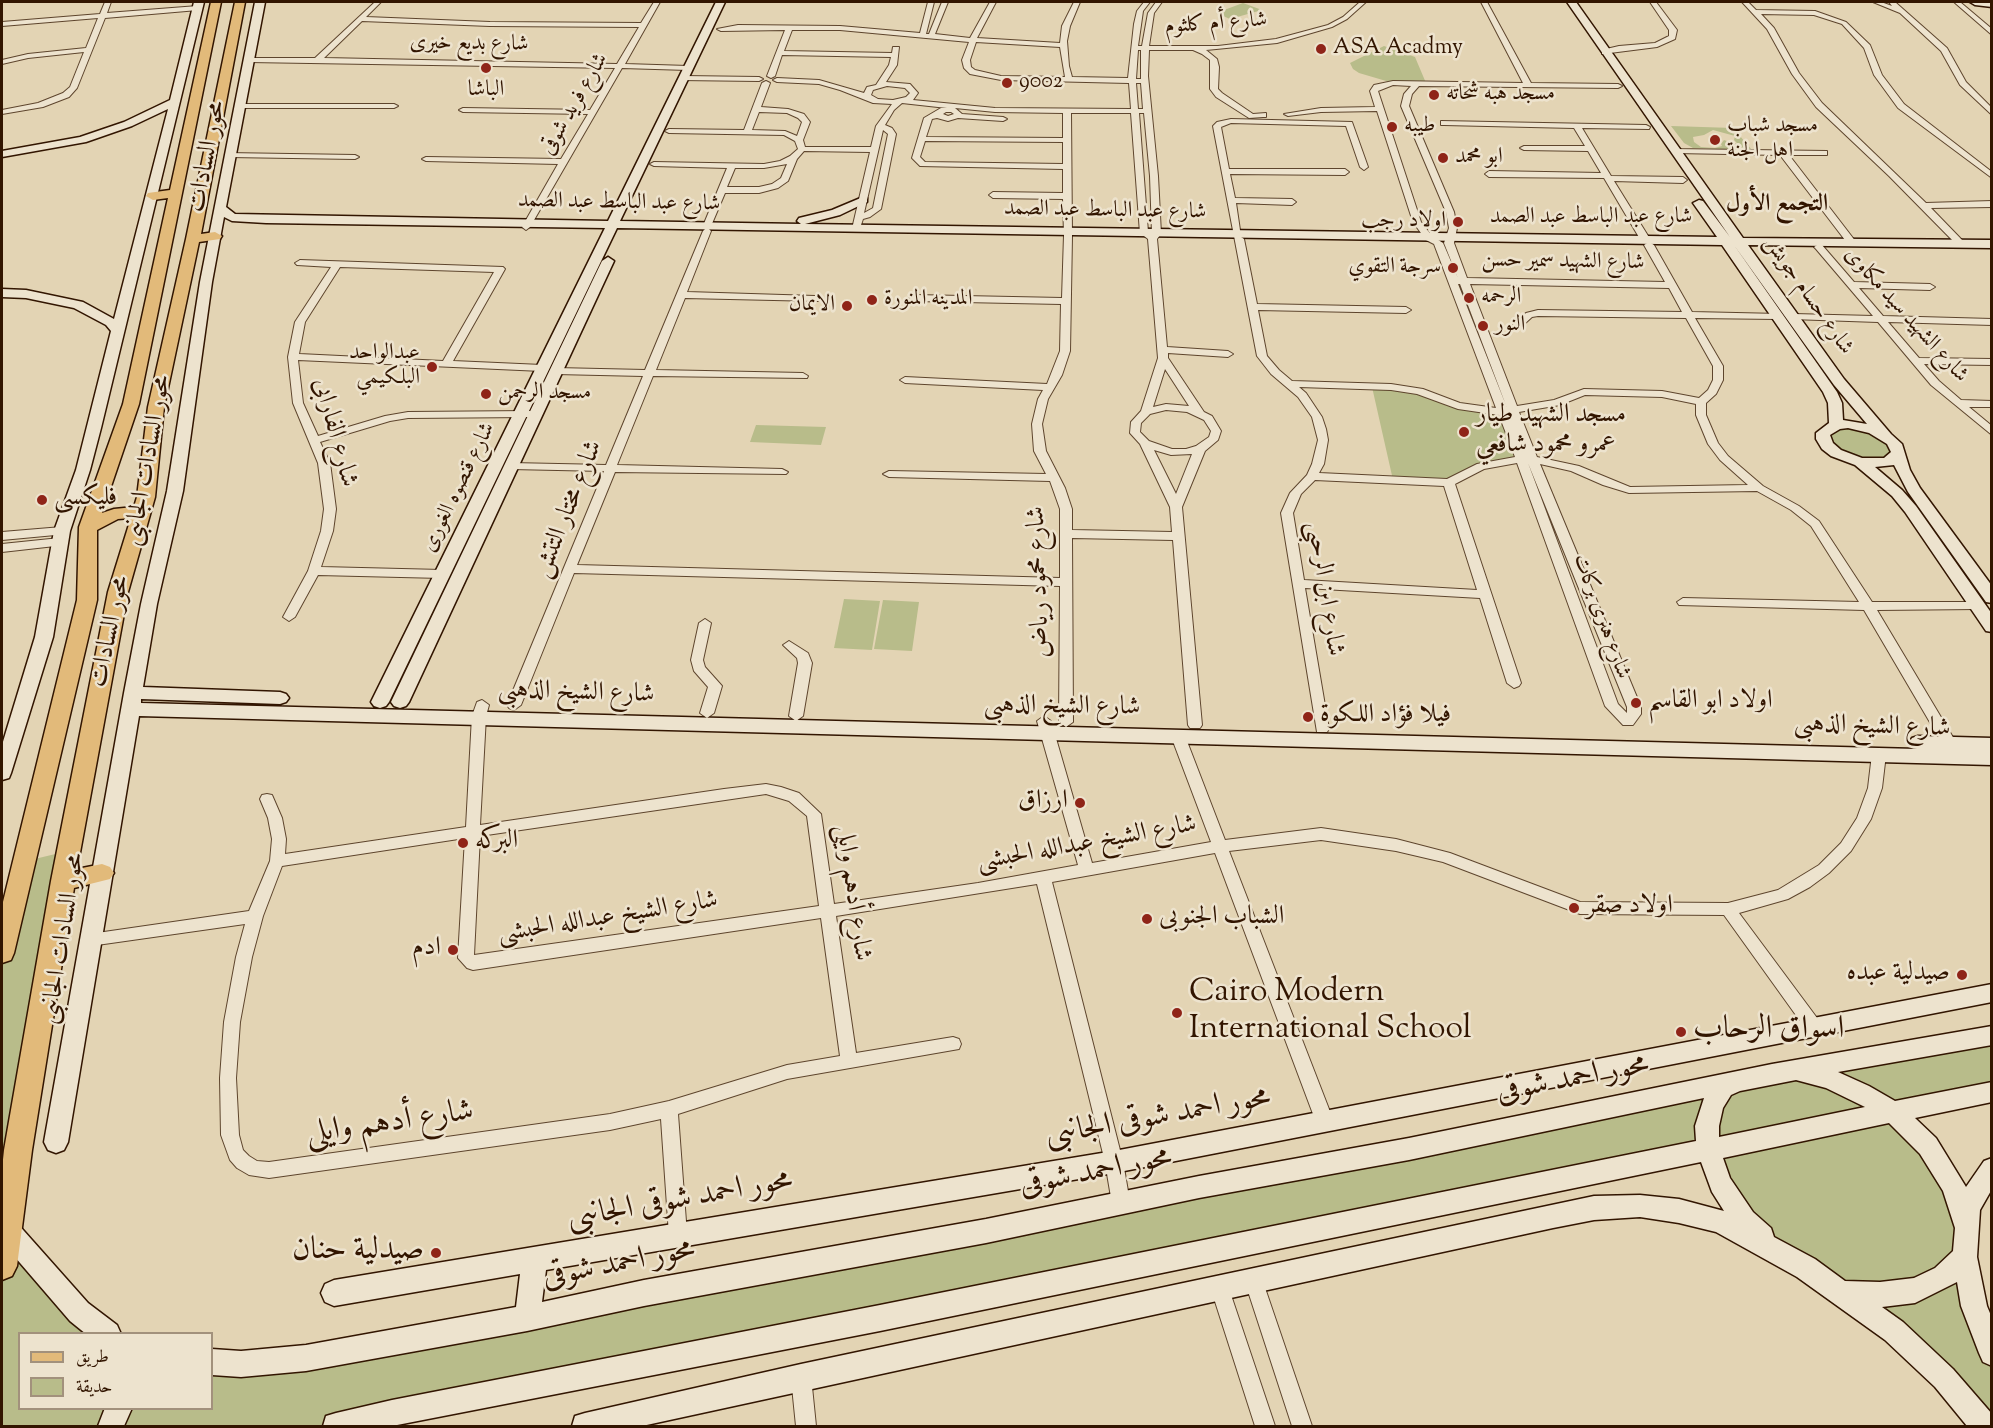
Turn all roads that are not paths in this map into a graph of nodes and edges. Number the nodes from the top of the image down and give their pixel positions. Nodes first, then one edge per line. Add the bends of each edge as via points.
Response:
1 (108, 2) edge
2 (216, 2) edge
3 (378, 2) edge
4 (657, 2) edge
5 (721, 2) edge
6 (735, 2) edge
7 (931, 2) edge
8 (945, 2) edge
9 (993, 2) edge
10 (1002, 2) edge
11 (1069, 2) edge
12 (1077, 2) edge
13 (1147, 2) edge
14 (1159, 2) edge
15 (1363, 2) edge
16 (1484, 2) edge
17 (1560, 2) edge
18 (1572, 2) edge
19 (1653, 2) edge
20 (1745, 2) edge
21 (1876, 2) edge
22 (1892, 2) edge
23 (1957, 2) edge
24 (1975, 2) edge
25 (260, 3) edge
26 (239, 4) edge
27 (1992, 4) edge
28 (198, 8) edge
29 (1338, 12) dead end
30 (1755, 12) junction
31 (1905, 13) junction
32 (102, 19) junction
33 (361, 19) junction
34 (1579, 21) junction
35 (2, 24) edge
36 (643, 25) junction
37 (724, 25) junction
38 (774, 26) junction
39 (789, 28) junction
40 (2, 29) edge
41 (898, 33) junction
42 (928, 33) junction
43 (1992, 33) edge
44 (978, 39) junction
45 (1596, 39) junction
46 (1060, 42) junction
47 (208, 43) junction
48 (189, 45) junction
49 (1134, 45) junction
50 (1146, 45) junction
51 (1628, 47) junction
52 (1192, 48) junction
53 (87, 50) junction
54 (1605, 52) junction
55 (780, 53) junction
56 (895, 55) junction
57 (249, 60) junction
58 (318, 60) junction
59 (2, 62) edge
60 (618, 67) junction
61 (692, 70) junction
62 (1064, 77) junction
63 (902, 78) junction
64 (1132, 78) junction
65 (1144, 78) junction
66 (768, 80) junction
67 (244, 81) junction
68 (224, 83) junction
69 (1417, 83) junction
70 (829, 84) junction
71 (879, 85) junction
72 (1528, 85) junction
73 (1618, 86) junction
74 (870, 99) junction
75 (902, 101) junction
76 (173, 102) junction
77 (956, 105) junction
78 (239, 106) junction
79 (394, 106) dead end
80 (876, 108) dead end
81 (756, 109) junction
82 (1378, 109) junction
83 (463, 110) dead end
84 (1321, 110) junction
85 (1046, 111) junction
86 (1068, 111) junction
87 (1135, 111) junction
88 (1147, 111) junction
89 (2, 112) edge
90 (591, 112) junction
91 (1992, 113) edge
92 (1253, 118) junction
93 (880, 122) junction
94 (1326, 122) junction
95 (1444, 123) dead end
96 (1577, 126) junction
97 (1646, 127) junction
98 (669, 131) junction
99 (747, 132) junction
100 (922, 139) junction
101 (799, 140) junction
102 (1067, 140) junction
103 (1524, 148) dead end
104 (802, 149) junction
105 (1590, 149) junction
106 (875, 150) junction
107 (1676, 151) junction
108 (1784, 153) junction
109 (1824, 153) dead end
110 (2, 154) edge
111 (229, 155) junction
112 (354, 157) dead end
113 (793, 158) junction
114 (426, 159) dead end
115 (563, 162) junction
116 (654, 164) junction
117 (732, 165) junction
118 (1066, 167) junction
119 (1364, 167) dead end
120 (1226, 171) junction
121 (1346, 172) dead end
122 (1489, 174) dead end
123 (1992, 176) edge
124 (1607, 177) junction
125 (1683, 180) junction
126 (723, 190) junction
127 (176, 193) junction
128 (993, 195) dead end
129 (153, 196) junction
130 (1066, 196) junction
131 (863, 200) junction
132 (1231, 200) junction
133 (1292, 202) dead end
134 (1992, 204) edge
135 (1923, 206) junction
136 (218, 222) junction
137 (858, 223) junction
138 (528, 225) junction
139 (617, 227) junction
140 (771, 227) junction
141 (707, 228) junction
142 (1067, 235) junction
143 (1151, 235) junction
144 (1238, 237) junction
145 (194, 239) junction
146 (1441, 240) junction
147 (1647, 242) junction
148 (1851, 242) junction
149 (1726, 243) junction
150 (1742, 243) junction
151 (1960, 243) junction
152 (1992, 244) edge
153 (1819, 247) junction
154 (1992, 250) edge
155 (300, 263) dead end
156 (337, 264) junction
157 (1458, 281) junction
158 (1672, 285) junction
159 (1852, 285) junction
160 (1930, 287) dead end
161 (2, 293) edge
162 (682, 295) junction
163 (914, 298) dead end
164 (815, 299) dead end
165 (1067, 301) junction
166 (1252, 308) junction
167 (1406, 310) dead end
168 (1689, 315) junction
169 (1777, 316) junction
170 (1794, 317) junction
171 (1879, 320) junction
172 (1992, 322) edge
173 (1518, 325) dead end
174 (118, 331) junction
175 (1163, 354) junction
176 (1228, 354) dead end
177 (293, 357) junction
178 (1915, 361) junction
179 (1992, 362) edge
180 (446, 364) junction
181 (549, 370) junction
182 (650, 374) junction
183 (803, 376) dead end
184 (905, 380) dead end
185 (1291, 384) junction
186 (1049, 387) junction
187 (1701, 402) junction
188 (1957, 403) junction
189 (1992, 404) edge
190 (1508, 411) junction
191 (1146, 412) junction
192 (1199, 413) junction
193 (520, 414) junction
194 (536, 415) junction
195 (1836, 425) junction
196 (1992, 432) edge
197 (1885, 436) junction
198 (314, 440) junction
199 (1145, 443) junction
200 (1200, 449) junction
201 (1898, 453) junction
202 (1527, 459) junction
203 (1860, 462) junction
204 (511, 466) junction
205 (611, 468) junction
206 (782, 472) dead end
207 (890, 474) dead end
208 (1312, 476) junction
209 (1052, 478) junction
210 (1449, 483) junction
211 (147, 484) junction
212 (1759, 488) junction
213 (98, 500) junction
214 (1176, 507) junction
215 (142, 512) junction
216 (88, 527) junction
217 (1067, 534) junction
218 (2, 536) edge
219 (61, 536) junction
220 (1177, 536) junction
221 (2, 548) edge
222 (570, 569) junction
223 (314, 571) junction
224 (442, 574) junction
225 (1066, 582) junction
226 (1300, 584) junction
227 (1485, 594) junction
228 (1992, 598) edge
229 (1683, 602) dead end
230 (1977, 605) junction
231 (1868, 606) junction
232 (289, 617) dead end
233 (705, 623) dead end
234 (1992, 627) edge
235 (789, 645) dead end
236 (1514, 683) dead end
237 (132, 701) junction
238 (380, 702) junction
239 (400, 702) junction
240 (514, 705) junction
241 (480, 711) junction
242 (707, 713) junction
243 (796, 716) junction
244 (1066, 722) junction
245 (1195, 725) junction
246 (1045, 727) junction
247 (1322, 729) junction
248 (1178, 736) junction
249 (1950, 744) junction
250 (1992, 745) edge
251 (1879, 754) junction
252 (1992, 758) edge
253 (2, 773) edge
254 (267, 799) dead end
255 (473, 830) junction
256 (1220, 846) junction
257 (277, 861) junction
258 (12, 864) edge
259 (1087, 870) junction
260 (102, 873) junction
261 (1043, 878) junction
262 (63, 881) junction
263 (829, 909) junction
264 (1728, 909) junction
265 (255, 916) junction
266 (90, 940) junction
267 (2, 953) edge
268 (1992, 993) edge
269 (1814, 1027) junction
270 (1992, 1035) edge
271 (953, 1044) dead end
272 (849, 1062) junction
273 (1772, 1074) junction
274 (1737, 1082) junction
275 (1992, 1092) edge
276 (669, 1109) junction
277 (1893, 1112) junction
278 (1325, 1122) junction
279 (56, 1142) dead end
280 (1708, 1149) junction
281 (1114, 1162) junction
282 (1992, 1168) edge
283 (1121, 1203) junction
284 (1967, 1218) junction
285 (7, 1230) junction
286 (678, 1235) junction
287 (1768, 1246) junction
288 (1965, 1257) junction
289 (535, 1259) junction
290 (2, 1266) edge
291 (1254, 1282) junction
292 (1220, 1289) junction
293 (334, 1293) dead end
294 (1842, 1293) junction
295 (526, 1318) junction
296 (105, 1332) edge
297 (1992, 1353) edge
298 (213, 1362) edge
299 (801, 1377) junction
300 (118, 1410) edge
301 (111, 1426) edge
302 (336, 1426) edge
303 (585, 1426) edge
304 (806, 1426) edge
305 (1265, 1426) edge
306 (1302, 1426) edge
307 (1984, 1426) edge

1 - 32 street
2 - 47 main road, محور السادات
3 - 33 street
4 - 36 street, شارع فريد شوقى
5 - 61 street, شارع قنصوه الغورى
6 - 37 street, شارع قنصوه الغورى
7 - 42 street
8 - 42 street
9 - 44 street
10 - 44 street
11 - 46 street via 1059,22
12 - 46 street
13 - 49 street via 1140,10
14 - 50 street via 1152,13
15 - 52 street, شارع أم كلثوم via 1330,26 1296,37 1241,46
16 - 72 street
17 - 34 street, شارع حسام جويش
18 - 34 street, شارع حسام جويش
19 - 51 street via 1673,30 1672,37 1657,45
20 - 30 street
21 - 31 street
22 - 31 street
23 - 43 street
24 - 27 street
25 - 26 main road
25 - 57 street, محور السادات الجانبى
26 - 68 main road, محور السادات
28 - 32 street via 183,15
28 - 48 street
29 - 50 street, شارع أم كلثوم via 1312,26 1259,39
30 - 123 street via 1815,13 1844,22 1867,47 1878,75 1903,108
30 - 135 street via 1776,36 1796,74 1819,105
31 - 91 street via 1944,50 1963,83
32 - 35 street
32 - 40 street
32 - 53 street
33 - 36 street
33 - 58 street
34 - 45 street, شارع حسام جويش
34 - 73 street, شارع حسام جويش
36 - 60 street, شارع فريد شوقى
37 - 38 street
37 - 61 street, شارع قنصوه الغورى
38 - 39 street
38 - 41 street via 842,25
39 - 41 street
39 - 55 street
41 - 42 street
41 - 44 street
41 - 56 street
42 - 44 street
44 - 46 street
44 - 62 street via 966,64 973,72 1001,78
45 - 51 street
45 - 54 street, شارع حسام جويش
46 - 62 street
47 - 48 main road
47 - 127 main road, محور السادات
48 - 76 street
49 - 50 street, شارع أم كلثوم
49 - 64 street
50 - 52 street, شارع أم كلثوم
50 - 65 street
51 - 54 street
52 - 92 street via 1213,59 1214,89 1219,95
53 - 59 street
53 - 89 street via 70,92 40,105
54 - 107 street, شارع حسام جويش
55 - 56 street
55 - 66 street
56 - 63 street
57 - 58 street, شارع بديع خيرى
57 - 67 street, محور السادات الجانبى
58 - 60 street, شارع بديع خيرى
60 - 61 street, شارع بديع خيرى
60 - 90 street, شارع فريد شوقى
61 - 66 street, شارع بديع خيرى
61 - 98 street, شارع قنصوه الغورى
61 - 139 street, شارع قنصوه الغورى
62 - 64 street
63 - 71 street
63 - 71 street
63 - 75 street via 914,90 912,96
63 - 77 street
64 - 65 street
64 - 87 street
65 - 88 street
66 - 70 street, شارع بديع خيرى
66 - 81 street
67 - 68 main road
67 - 78 street, محور السادات الجانبى
68 - 145 main road, محور السادات
69 - 72 street
69 - 82 street via 1377,87 1374,91
69 - 146 street, شارع هنرى بركات via 1405,106 1450,212 1453,228
70 - 71 street
70 - 74 street
71 - 74 street via 867,91
72 - 73 street
73 - 97 street, شارع حسام جويش
74 - 75 street
74 - 80 street
75 - 77 street
75 - 93 street
76 - 110 street via 82,140
76 - 129 street
77 - 85 street
78 - 79 street
78 - 111 street, محور السادات الجانبى
81 - 99 street
81 - 101 street via 801,116 806,122
82 - 84 street
82 - 146 street, شارع هنرى بركات via 1417,222
83 - 90 street
84 - 92 street
84 - 94 street
85 - 86 street
85 - 100 street via 1022,118 957,116 952,110 944,110 928,118
86 - 87 street
86 - 102 street, شارع محمود رياض
87 - 88 street
87 - 143 street
88 - 143 street
90 - 115 street, شارع فريد شوقى
92 - 94 street, شارع ابن الرحبى
92 - 120 street, شارع ابن الرحبى via 1217,126
93 - 106 street
93 - 137 street via 892,134 877,209
94 - 119 street, شارع ابن الرحبى via 1349,124
95 - 96 street
96 - 97 street
96 - 105 street
97 - 125 street, شارع حسام جويش
98 - 99 street
98 - 116 street, شارع قنصوه الغورى
99 - 101 street via 785,133
100 - 102 street
100 - 118 street via 916,158 923,164
101 - 104 street
102 - 118 street, شارع محمود رياض
103 - 105 street
104 - 106 street
104 - 113 street
105 - 124 street
106 - 131 street
107 - 108 street
107 - 150 street, شارع حسام جويش
108 - 109 street
108 - 148 street
111 - 112 street
111 - 136 street, محور السادات الجانبى
113 - 117 street via 770,165
113 - 126 street via 785,179 775,186
114 - 115 street
115 - 138 street, شارع فريد شوقى
116 - 117 street
116 - 139 street, شارع قنصوه الغورى
117 - 126 street, شارع مختار التتش
118 - 130 street, شارع محمود رياض
120 - 121 street
120 - 132 street, شارع ابن الرحبى
122 - 124 street
124 - 125 street
124 - 147 street
125 - 149 street, شارع حسام جويش
126 - 141 street, شارع مختار التتش
127 - 129 main road
127 - 213 main road, محور السادات via 131,404
128 - 130 street
129 - 174 street
130 - 142 street, شارع محمود رياض
131 - 137 street
131 - 140 street via 825,216
132 - 133 street
132 - 144 street, شارع ابن الرحبى
134 - 135 street
135 - 151 street
136 - 138 street, شارع عبد الباسط عبد الصمد
136 - 145 main road
136 - 237 street, محور السادات الجانبى via 196,337 175,491
137 - 140 street, شارع عبد الباسط عبد الصمد
137 - 142 street, شارع عبد الباسط عبد الصمد
138 - 139 street, شارع عبد الباسط عبد الصمد
139 - 141 street, شارع عبد الباسط عبد الصمد
139 - 181 street, شارع قنصوه الغورى
140 - 141 street, شارع عبد الباسط عبد الصمد
141 - 142 street, شارع عبد الباسط عبد الصمد
141 - 162 street, شارع مختار التتش
142 - 143 street, شارع عبد الباسط عبد الصمد
142 - 165 street, شارع محمود رياض
143 - 144 street, شارع عبد الباسط عبد الصمد
143 - 175 street
144 - 146 street, شارع عبد الباسط عبد الصمد
144 - 166 street, شارع ابن الرحبى
145 - 211 main road, محور السادات via 156,407
146 - 147 street, شارع عبد الباسط عبد الصمد
146 - 157 street, شارع هنرى بركات
147 - 149 street, شارع عبد الباسط عبد الصمد
147 - 158 street
148 - 150 street, شارع عبد الباسط عبد الصمد
148 - 151 street, شارع عبد الباسط عبد الصمد
149 - 150 street, شارع عبد الباسط عبد الصمد
149 - 169 street, شارع حسام جويش
150 - 153 street, شارع عبد الباسط عبد الصمد
150 - 170 street, شارع حسام جويش
151 - 152 street, شارع عبد الباسط عبد الصمد
153 - 154 street, شارع عبد الباسط عبد الصمد
153 - 159 street, شارع الشهيد سيد مكاوى
155 - 156 street
156 - 177 street, شارع الفارابى via 300,322
156 - 180 street via 500,269
157 - 158 street, شارع الشهيد سمير حسن
157 - 190 street, شارع هنرى بركات
158 - 168 street
159 - 160 street
159 - 171 street, شارع الشهيد سيد مكاوى
161 - 174 street via 78,305 111,322
162 - 164 street
162 - 182 street, شارع مختار التتش
163 - 165 street
165 - 186 street, شارع محمود رياض via 1063,363
166 - 167 street
166 - 185 street, شارع ابن الرحبى via 1262,356
168 - 169 street
168 - 173 street via 1538,313
168 - 187 street via 1718,366 1718,380
169 - 195 street, شارع حسام جويش via 1830,392
170 - 171 street
170 - 197 street, شارع حسام جويش via 1847,393
171 - 172 street
171 - 178 street, شارع الشهيد سيد مكاوى
174 - 219 street via 83,470
175 - 176 street
175 - 191 street
175 - 192 street
177 - 180 street
177 - 198 street, شارع الفارابى via 298,403
178 - 179 street
178 - 188 street, شارع الشهيد سيد مكاوى
180 - 181 street
181 - 182 street
181 - 193 street, شارع قنصوه الغورى
181 - 194 street, شارع قنصوه الغورى
182 - 183 street
182 - 205 street, شارع مختار التتش
184 - 186 street
185 - 190 street via 1390,387 1419,391 1458,406
185 - 208 street, شارع ابن الرحبى via 1310,405 1321,429 1322,452
186 - 209 street, شارع محمود رياض via 1039,411 1037,438
187 - 190 street via 1662,394 1584,392
187 - 212 street via 1703,422 1713,444
188 - 189 street
188 - 196 street, شارع الشهيد سيد مكاوى
190 - 202 street, شارع هنرى بركات
191 - 192 street via 1177,407
191 - 199 street via 1134,427
192 - 200 street via 1208,418 1215,431 1214,438
193 - 194 street
193 - 198 street via 408,415
193 - 224 street, شارع قنصوه الغورى
194 - 204 street, شارع قنصوه الغورى
195 - 197 street via 1861,426
195 - 203 street via 1823,433 1827,446
197 - 201 street, شارع حسام جويش
198 - 223 street, شارع الفارابى via 327,476 330,509
199 - 200 street via 1171,452
199 - 214 street
200 - 214 street
201 - 203 street via 1886,463
201 - 228 street via 1913,489
202 - 202 street, شارع هنرى بركات via 1612,706 1628,722 1634,707
202 - 210 street via 1481,466
202 - 212 street via 1575,468 1629,490
203 - 230 street via 1911,509
204 - 205 street
204 - 239 street, شارع قنصوه الغورى
205 - 206 street
205 - 222 street, شارع مختار التتش
207 - 209 street
208 - 210 street
208 - 226 street, شارع ابن الرحبى via 1296,493 1287,513
209 - 217 street, شارع محمود رياض via 1064,498
210 - 227 street
211 - 213 main road via 125,499
211 - 215 main road, محور السادات
212 - 231 street via 1815,524
213 - 216 main road, محور السادات
214 - 220 street
215 - 216 main road via 114,514
215 - 262 main road, محور السادات via 118,592
216 - 258 main road, محور السادات via 87,600
217 - 220 street
217 - 225 street, شارع محمود رياض
218 - 219 street
219 - 221 street
219 - 253 street via 44,637
220 - 245 street
222 - 225 street
222 - 240 street, شارع مختار التتش
223 - 224 street
223 - 232 street, شارع الفارابى
224 - 238 street, شارع قنصوه الغورى
225 - 244 street, شارع محمود رياض
226 - 227 street
226 - 247 street, شارع ابن الرحبى
227 - 236 street
229 - 231 street
230 - 231 street
230 - 234 street
231 - 249 street
233 - 242 street via 697,660 715,686
235 - 243 street via 803,656 805,663
237 - 238 street, شارع الشيخ الذهبى
237 - 241 street, شارع الشيخ الذهبى
237 - 260 street, محور السادات الجانبى
238 - 239 street, شارع الشيخ الذهبى
239 - 241 street, شارع الشيخ الذهبى
240 - 241 street, شارع الشيخ الذهبى
240 - 242 street, شارع الشيخ الذهبى
241 - 246 street, شارع الشيخ الذهبى via 707,725
241 - 255 street, شارع الشيخ عبدالله الحبشى
242 - 243 street, شارع الشيخ الذهبى
243 - 246 street, شارع الشيخ الذهبى
244 - 245 street, شارع الشيخ الذهبى
244 - 246 street, شارع الشيخ الذهبى
245 - 247 street, شارع الشيخ الذهبى
246 - 248 street, شارع الشيخ الذهبى
246 - 259 street
247 - 249 street, شارع الشيخ الذهبى
248 - 251 street, شارع الشيخ الذهبى
248 - 256 street
249 - 250 street, شارع الشيخ الذهبى
251 - 252 street, شارع الشيخ الذهبى
251 - 264 street, شارع الشيخ عبدالله الحبشى via 1875,788 1864,819 1846,847 1824,869 1783,895
254 - 257 street, شارع أدهم وايلى via 279,839
255 - 257 street, شارع أدهم وايلى
255 - 263 street, شارع أدهم وايلى via 724,794 766,789 781,792 800,800 814,814
255 - 263 street, شارع الشيخ عبدالله الحبشى via 466,958 473,963
256 - 259 street, شارع الشيخ عبدالله الحبشى
256 - 264 street, شارع الشيخ عبدالله الحبشى via 1321,834 1445,857 1580,908
256 - 278 street
257 - 265 street, شارع أدهم وايلى
258 - 267 main road, محور السادات
259 - 261 street, شارع الشيخ عبدالله الحبشى
260 - 262 main road
260 - 266 street, محور السادات الجانبى
261 - 263 street, شارع الشيخ عبدالله الحبشى
261 - 281 street
262 - 285 main road, محور السادات
263 - 272 street, شارع أدهم وايلى
264 - 269 street
265 - 266 street
265 - 276 street, شارع أدهم وايلى via 232,1022 228,1078 230,1134 236,1154 255,1169 558,1130
266 - 279 street, محور السادات الجانبى
268 - 269 street, محور احمد شوقى الجانبى
269 - 278 street, محور احمد شوقى الجانبى
270 - 273 street, محور احمد شوقى
271 - 272 street, شارع أدهم وايلى
272 - 276 street, شارع أدهم وايلى via 778,1075
273 - 274 street, محور احمد شوقى
273 - 277 street via 1797,1071 1829,1079
274 - 280 street via 1723,1088 1712,1105 1707,1126
274 - 283 street, محور احمد شوقى
275 - 277 street
276 - 286 street
277 - 280 street
277 - 284 street via 1928,1146 1954,1186
278 - 281 street, محور احمد شوقى الجانبى
280 - 287 street via 1720,1184 1744,1220
280 - 302 street
281 - 283 street
281 - 286 street, محور احمد شوقى الجانبى
282 - 284 street via 1977,1190
283 - 295 street, محور احمد شوقى
284 - 288 street
285 - 290 main road, محور السادات
285 - 296 street via 79,1312
286 - 289 street, محور احمد شوقى الجانبى
287 - 291 street via 1720,1221 1679,1211 1640,1206 1594,1208
287 - 294 street
288 - 294 street via 1944,1277 1915,1290 1880,1295
288 - 297 street via 1974,1306
289 - 293 street, محور احمد شوقى الجانبى
289 - 295 street
291 - 292 street
291 - 306 street
292 - 299 street
292 - 305 street
294 - 307 street via 1894,1331 1944,1378
295 - 298 street, محور احمد شوقى via 306,1358 241,1364
299 - 303 street
299 - 304 street
300 - 301 street

